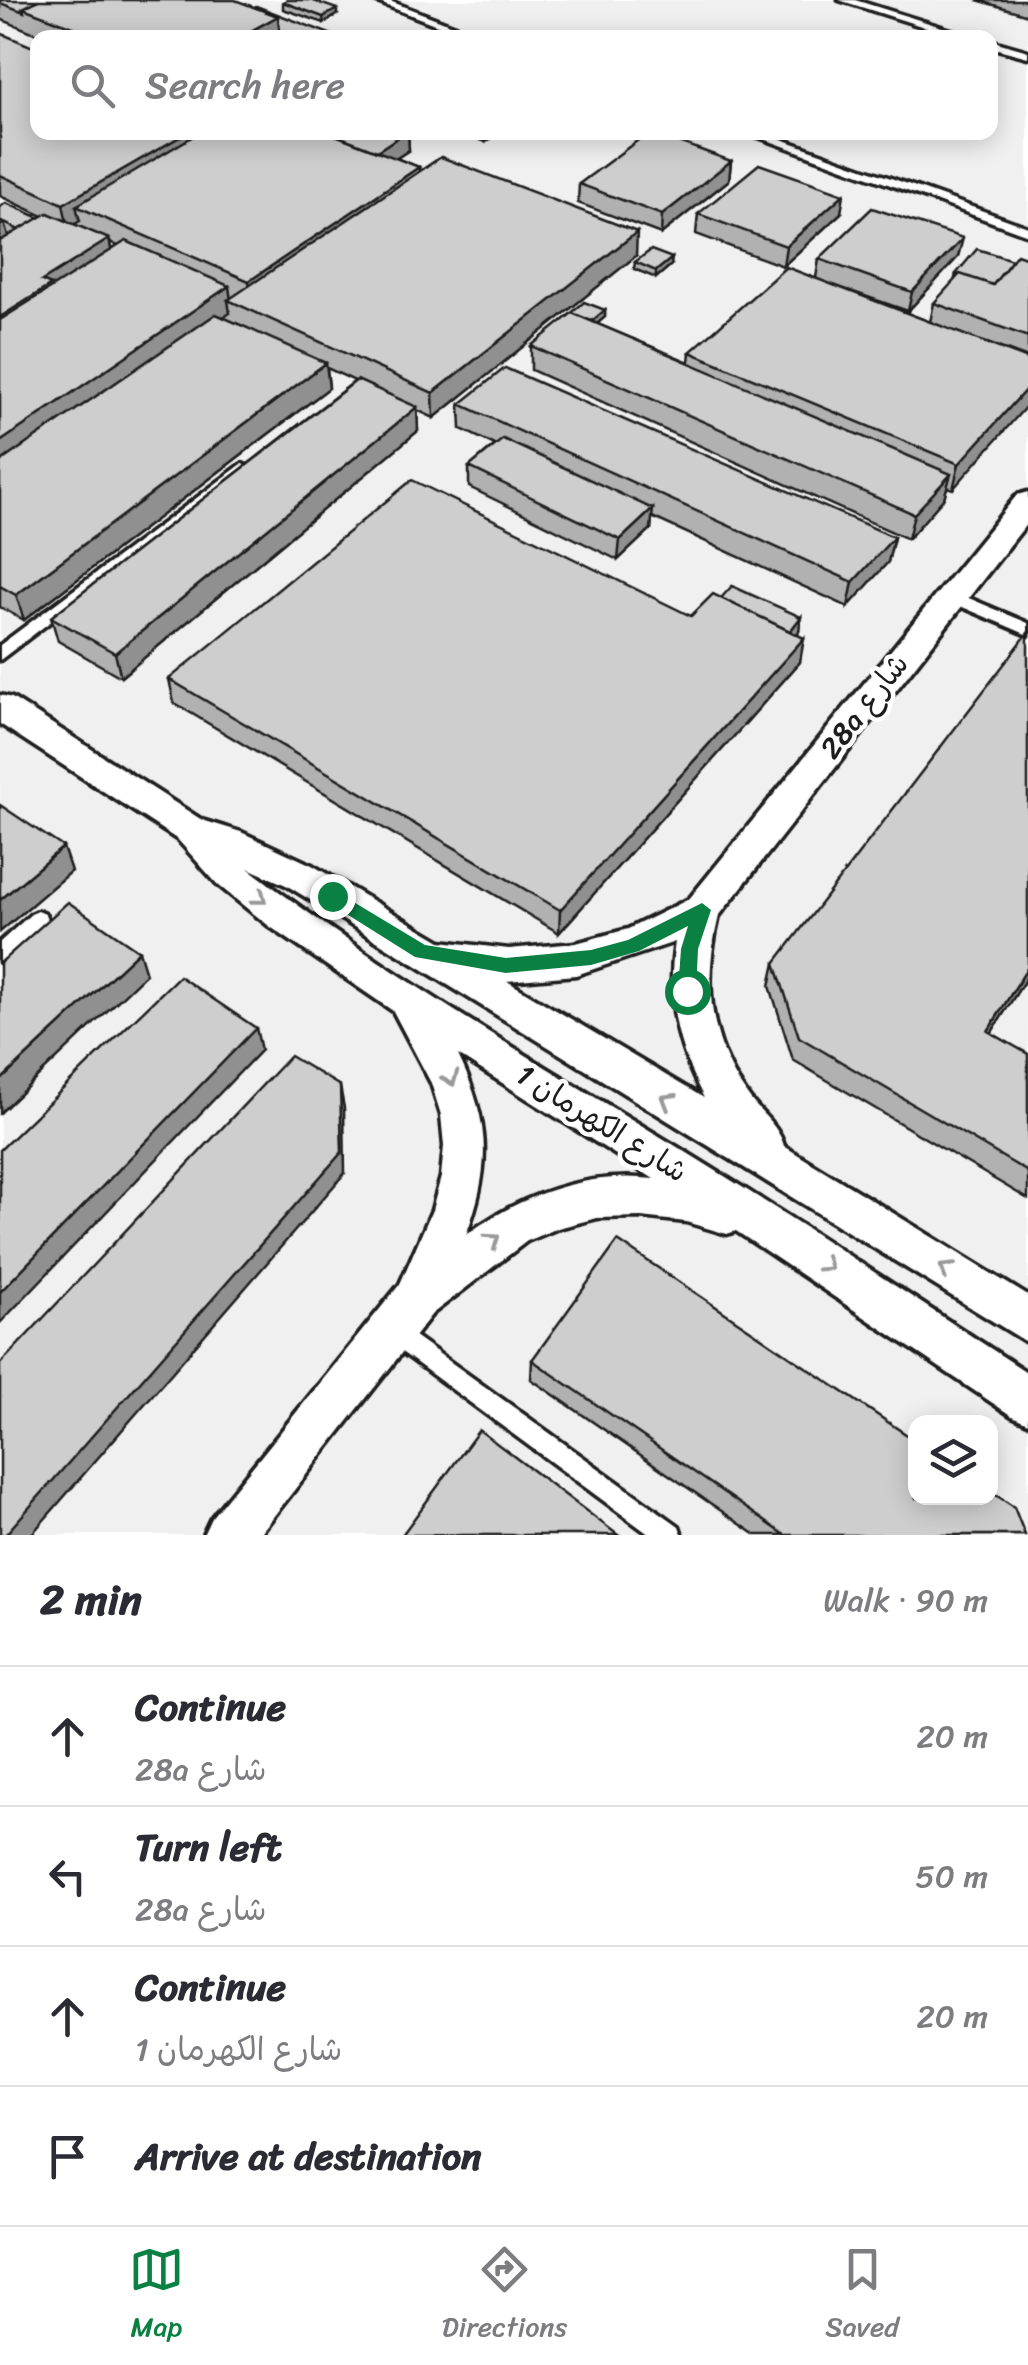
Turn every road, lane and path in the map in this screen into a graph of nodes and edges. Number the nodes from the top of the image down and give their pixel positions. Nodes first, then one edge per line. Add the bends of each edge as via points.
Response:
1 (376, 0) edge
2 (844, 0) edge
3 (460, 30) edge
4 (945, 30) edge
5 (998, 45) edge
6 (1028, 54) edge
7 (772, 140) edge
8 (1028, 231) edge
9 (264, 453) edge
10 (1028, 502) edge
11 (952, 596) junction
12 (1028, 629) edge
13 (0, 654) edge
14 (0, 707) edge
15 (190, 830) junction
16 (702, 910) junction
17 (38, 920) dead end
18 (421, 952) junction
19 (0, 954) edge
20 (404, 994) junction
21 (829, 1196) junction
22 (769, 1227) junction
23 (403, 1314) junction
24 (1028, 1321) edge
25 (1028, 1400) edge
26 (228, 1535) edge
27 (670, 1535) edge

1 - 3 lane
2 - 4 lane
5 - 6 lane
7 - 8 lane
9 - 13 lane
10 - 11 street, 28a شارع
11 - 12 lane
11 - 16 street, 28a شارع
14 - 15 street, شارع الكهرمان 1
15 - 18 street, شارع الكهرمان 1 via 265,857
15 -> 20 street, شارع الكهرمان 1 via 255,896
16 - 18 street, 28a شارع via 632,946 577,960 506,965
16 - 21 street, 28a شارع via 687,991 695,1036 714,1080 781,1162
17 - 19 lane
21 -> 18 street, شارع الكهرمان 1
20 - 22 street, شارع الكهرمان 1
20 -> 23 street via 454,1084 466,1154 449,1230
24 -> 21 street, شارع الكهرمان 1
23 -> 22 street via 512,1226 596,1198 686,1202
22 -> 25 street, شارع الكهرمان 1
23 - 26 street
23 - 27 lane

